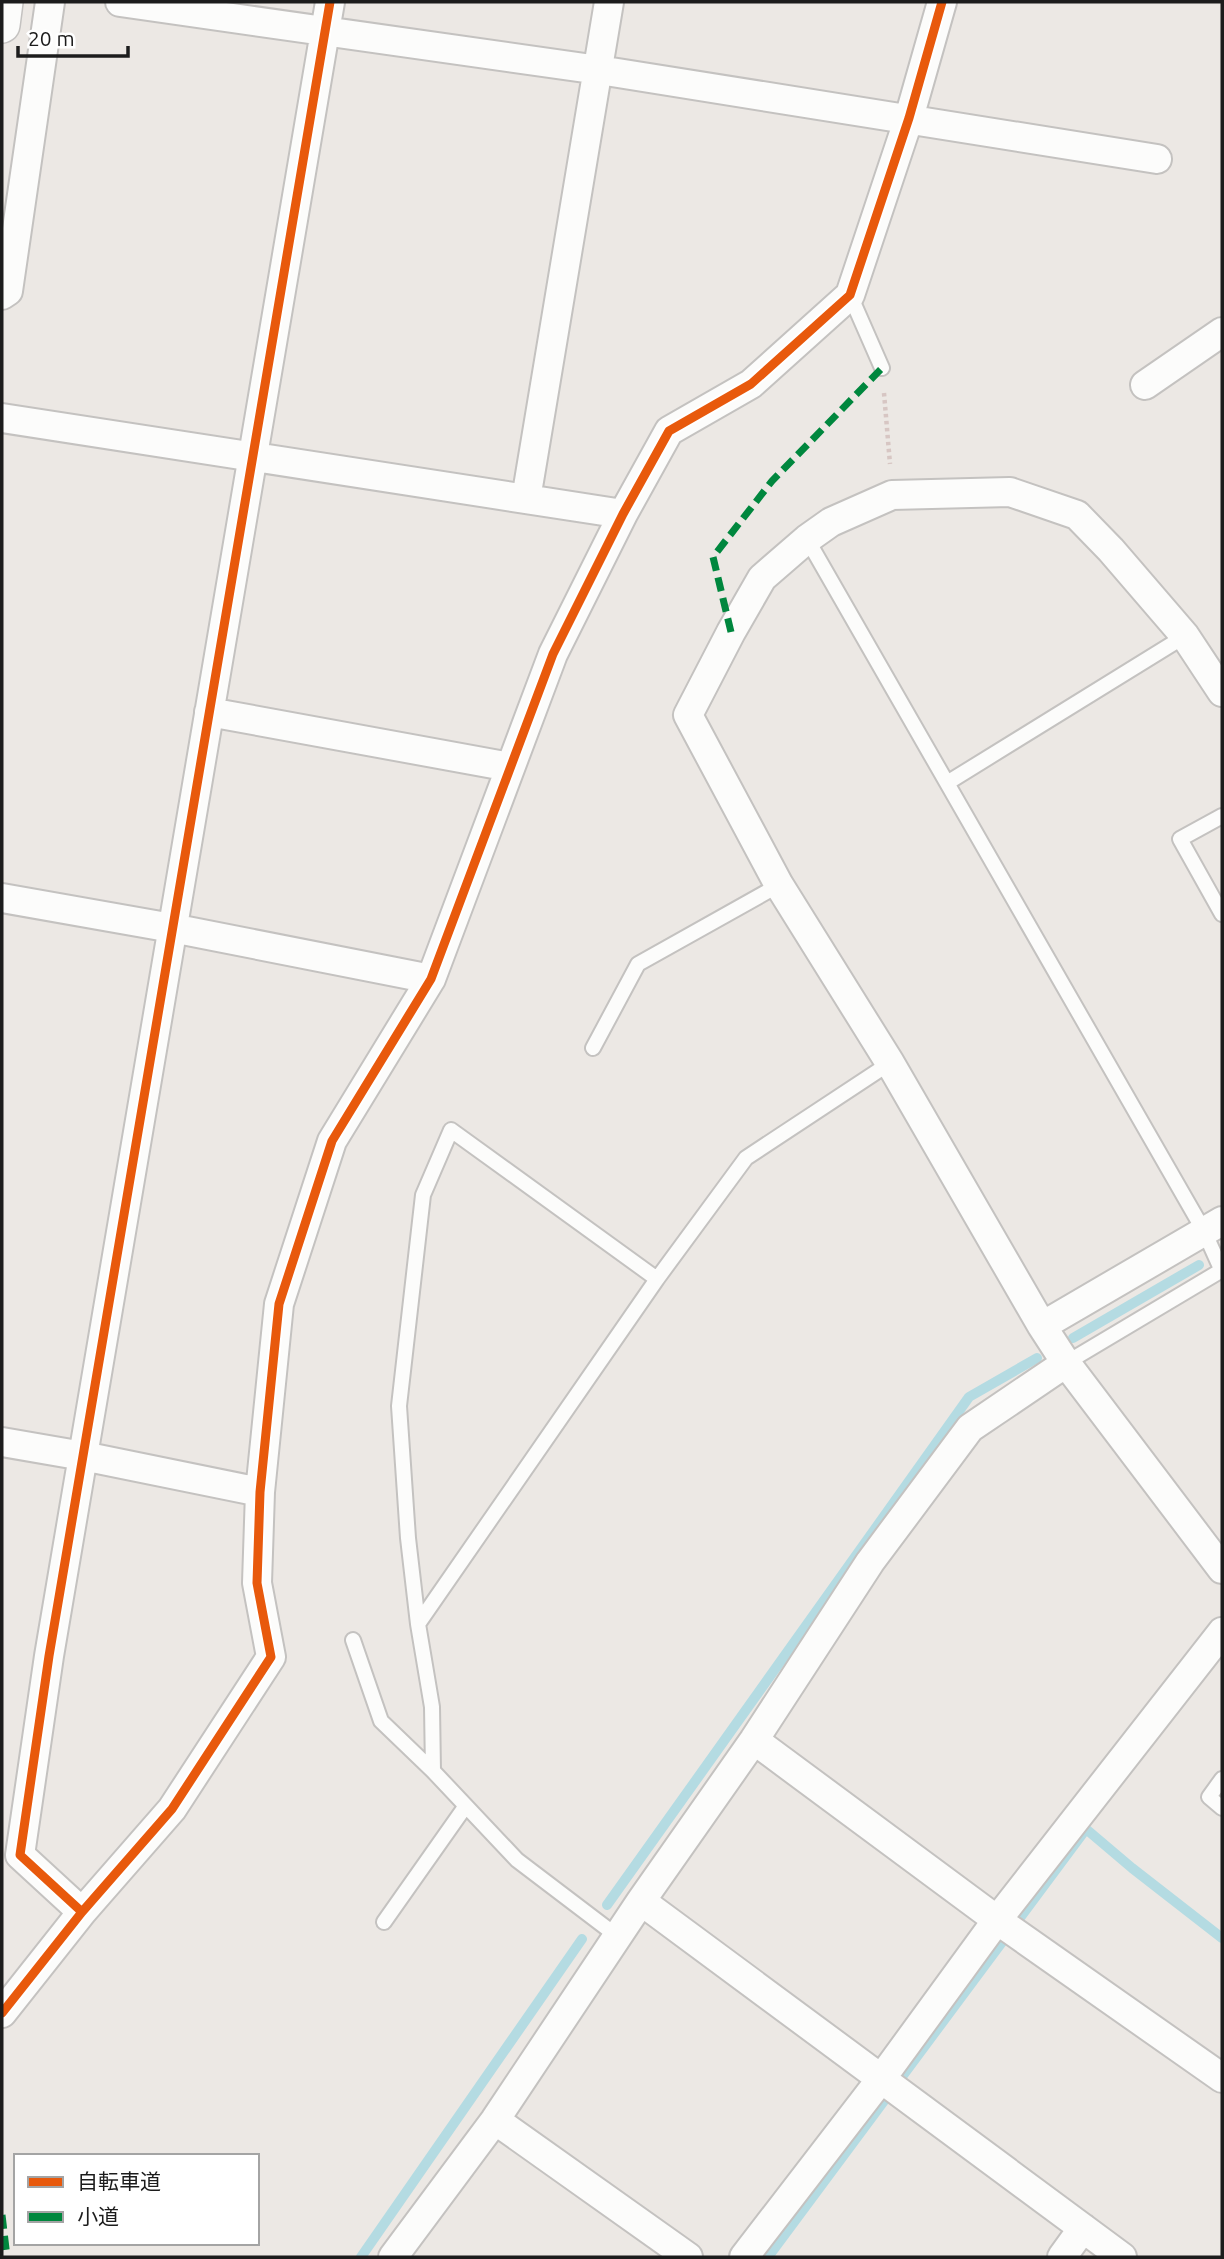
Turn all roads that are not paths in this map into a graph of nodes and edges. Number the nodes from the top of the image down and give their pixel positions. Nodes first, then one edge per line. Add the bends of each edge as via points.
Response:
1 (5, 2) edge
2 (50, 2) edge
3 (120, 2) edge
4 (330, 2) edge
5 (609, 2) edge
6 (942, 2) edge
7 (2, 25) edge
8 (325, 31) junction
9 (599, 70) junction
10 (909, 118) junction
11 (1157, 159) dead end
12 (2, 295) edge
13 (850, 295) junction
14 (1222, 332) edge
15 (882, 368) road end
16 (1145, 385) dead end
17 (2, 418) edge
18 (253, 457) junction
19 (526, 499) junction
20 (623, 514) junction
21 (807, 538) junction
22 (1185, 636) junction
23 (1222, 692) edge
24 (209, 712) junction
25 (510, 767) junction
26 (947, 783) junction
27 (1222, 816) edge
28 (779, 885) junction
29 (2, 898) edge
30 (1222, 914) edge
31 (172, 928) junction
32 (431, 979) junction
33 (593, 1048) dead end
34 (890, 1063) junction
35 (1213, 1226) edge
36 (1222, 1270) edge
37 (657, 1279) junction
38 (1042, 1326) junction
39 (1066, 1363) junction
40 (2, 1442) edge
41 (83, 1456) junction
42 (260, 1492) junction
43 (1222, 1569) edge
44 (418, 1625) junction
45 (1222, 1632) edge
46 (353, 1640) dead end
47 (754, 1740) junction
48 (433, 1771) junction
49 (1222, 1779) edge
50 (466, 1807) junction
51 (1222, 1808) edge
52 (641, 1901) junction
53 (82, 1912) junction
54 (997, 1920) junction
55 (384, 1922) dead end
56 (617, 1936) junction
57 (2, 2013) edge
58 (1222, 2078) edge
59 (881, 2079) junction
60 (495, 2120) junction
61 (1083, 2228) junction
62 (393, 2257) edge
63 (688, 2257) edge
64 (744, 2257) edge
65 (1062, 2257) edge
66 (1122, 2257) edge

1 - 7 street
2 - 12 street via 8,291
3 - 8 street
4 - 8 street
5 - 9 street
6 - 10 street
8 - 9 street
8 - 18 street
9 - 10 street
9 - 19 street
10 - 11 street
10 - 13 street
13 - 15 lane
13 - 20 street via 751,384 669,431
14 - 16 street
17 - 18 street
18 - 19 street
18 - 24 street
19 - 20 street
20 - 25 street via 553,653
21 - 22 street via 892,495 1010,492 1077,515
21 - 26 lane
21 - 28 street via 762,579 688,715
22 - 23 street
22 - 26 lane
24 - 25 street
24 - 31 street
25 - 32 street
26 - 35 lane
27 - 30 lane via 1180,839
28 - 33 lane via 638,964
28 - 34 street
29 - 31 street
31 - 32 street
31 - 41 street
32 - 42 street via 332,1141 279,1304
34 - 37 lane via 746,1158
34 - 38 street
35 - 36 lane
35 - 38 street
36 - 39 lane
37 - 44 lane
37 - 44 lane via 451,1130 423,1195 399,1406
38 - 39 street
39 - 43 street
39 - 47 street via 970,1427 870,1562
40 - 41 street
41 - 42 street
41 - 53 street via 20,1855
42 - 53 street via 257,1583 271,1657 172,1809
44 - 48 lane via 432,1707
45 - 54 street
46 - 48 lane via 381,1721
47 - 52 street
47 - 54 street
48 - 50 lane
49 - 51 lane via 1209,1797
50 - 55 lane
50 - 56 lane via 517,1860
52 - 56 street
52 - 59 street
53 - 57 street
54 - 58 street
54 - 59 street
56 - 60 street
59 - 61 street
59 - 64 street
60 - 62 street
60 - 63 street
61 - 65 street
61 - 66 street

